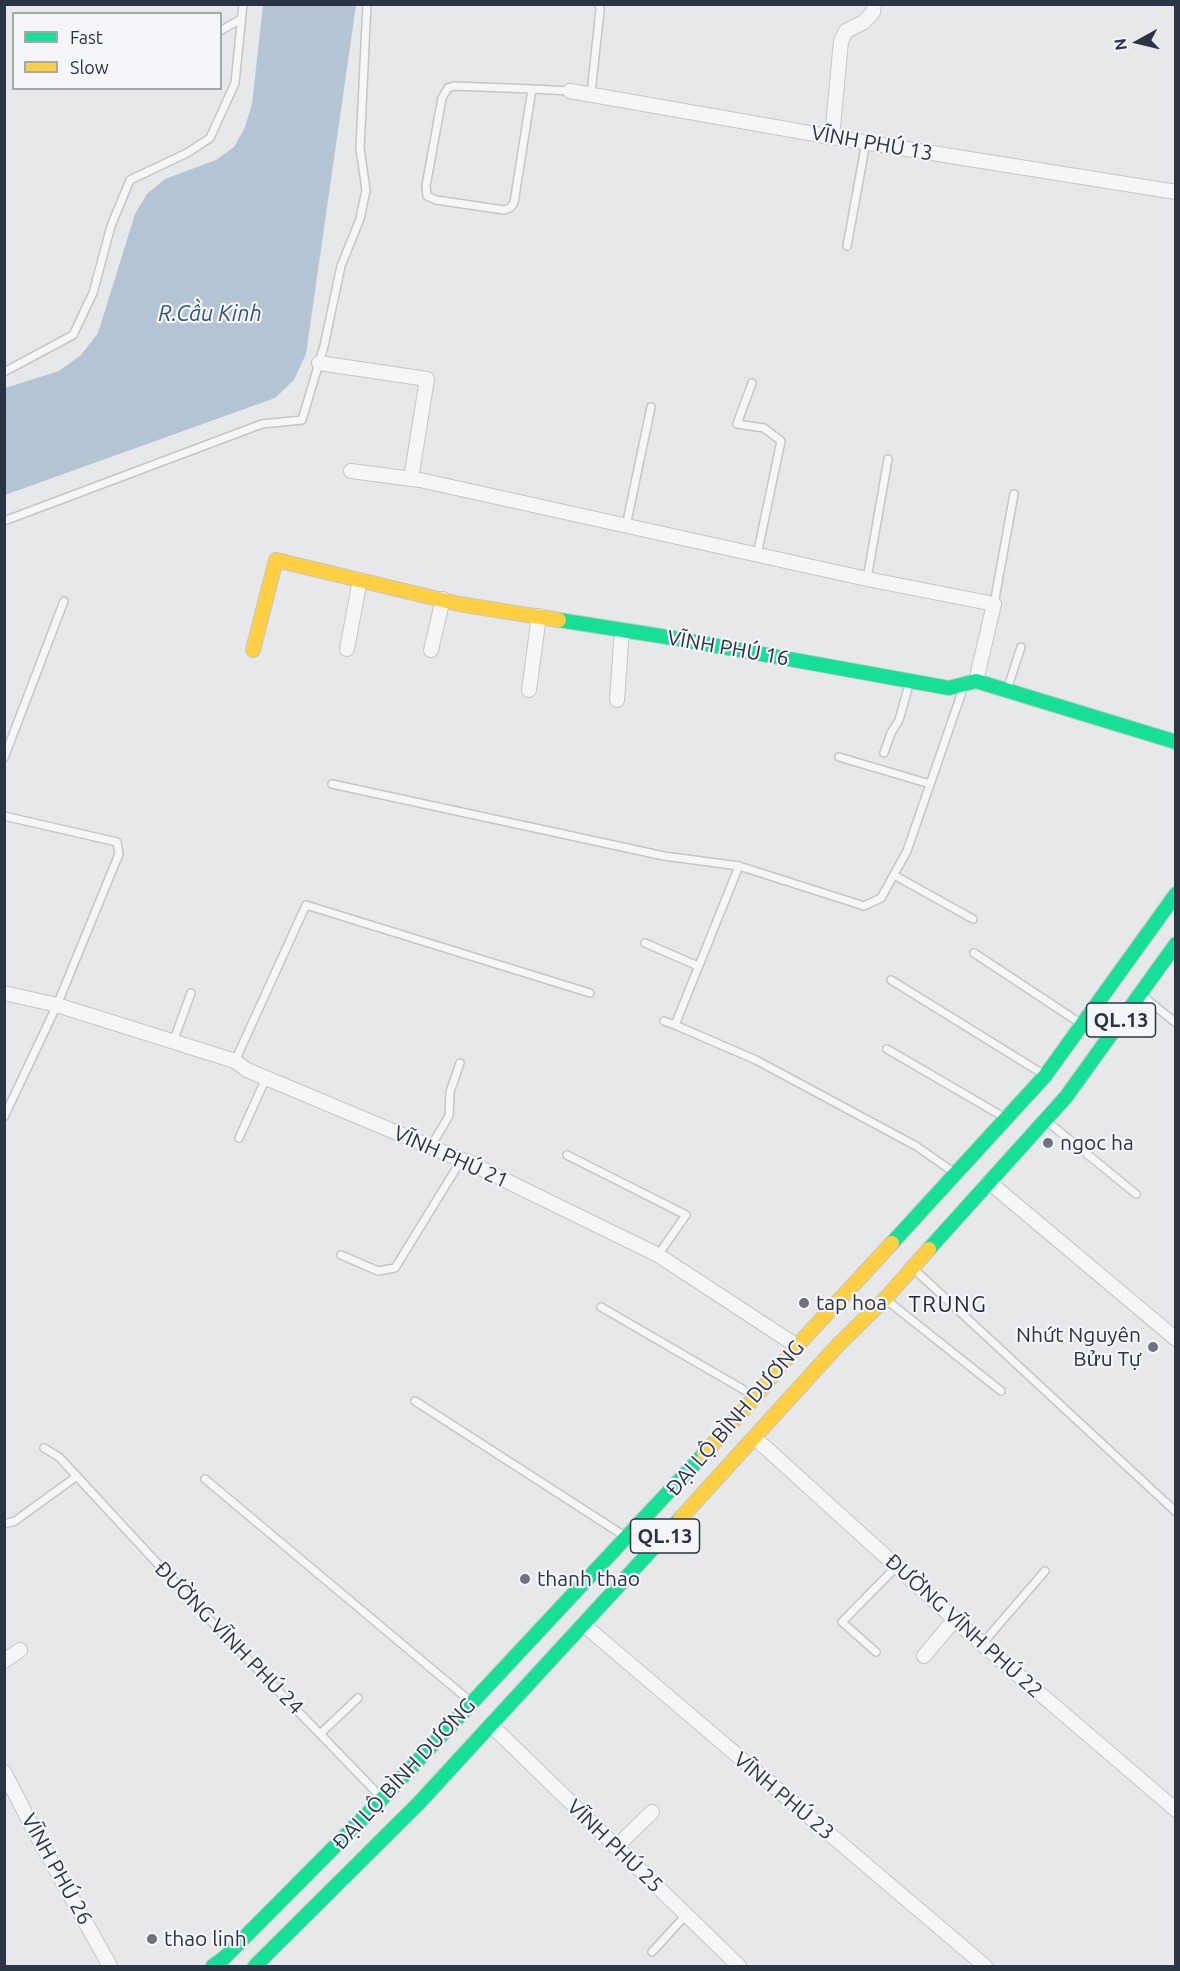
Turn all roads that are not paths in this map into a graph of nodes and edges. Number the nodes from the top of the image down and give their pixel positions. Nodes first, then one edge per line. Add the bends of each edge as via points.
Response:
1 (243, 4) edge
2 (367, 4) edge
3 (598, 4) edge
4 (874, 4) edge
5 (241, 19) junction
6 (222, 30) edge
7 (532, 89) junction
8 (570, 91) joint
9 (591, 93) junction
10 (832, 137) junction
11 (866, 142) junction
12 (1176, 192) edge
13 (847, 246) dead end
14 (319, 363) junction
15 (4, 372) edge
16 (752, 383) dead end
17 (651, 406) dead end
18 (888, 459) dead end
19 (351, 471) dead end
20 (411, 479) junction
21 (1014, 495) dead end
22 (4, 521) edge
23 (626, 526) junction
24 (757, 555) junction
25 (867, 579) junction
26 (360, 580) junction
27 (443, 599) junction
28 (63, 602) dead end
29 (994, 604) junction
30 (539, 616) junction
31 (622, 630) junction
32 (1021, 647) dead end
33 (347, 649) dead end
34 (253, 650) dead end
35 (431, 650) dead end
36 (910, 681) junction
37 (970, 682) junction
38 (529, 690) dead end
39 (1007, 690) junction
40 (617, 700) dead end
41 (1176, 742) edge
42 (884, 753) dead end
43 (839, 756) dead end
44 (4, 758) edge
45 (332, 784) dead end
46 (930, 784) junction
47 (4, 816) edge
48 (739, 866) junction
49 (894, 875) junction
50 (1176, 894) edge
51 (973, 920) dead end
52 (645, 943) dead end
53 (1176, 944) edge
54 (974, 953) dead end
55 (698, 966) junction
56 (891, 980) dead end
57 (4, 993) edge
58 (191, 993) dead end
59 (590, 993) dead end
60 (1140, 994) junction
61 (57, 1005) junction
62 (664, 1021) dead end
63 (1176, 1023) edge
64 (1082, 1024) junction
65 (675, 1025) junction
66 (174, 1042) junction
67 (886, 1049) dead end
68 (235, 1061) junction
69 (460, 1063) dead end
70 (1045, 1076) junction
71 (266, 1078) junction
72 (4, 1117) edge
73 (1006, 1119) junction
74 (1044, 1119) junction
75 (239, 1138) dead end
76 (431, 1146) junction
77 (567, 1155) dead end
78 (462, 1159) junction
79 (956, 1174) junction
80 (989, 1182) junction
81 (1136, 1194) dead end
82 (341, 1255) dead end
83 (658, 1255) junction
84 (912, 1267) junction
85 (885, 1299) junction
86 (601, 1307) dead end
87 (1176, 1339) edge
88 (809, 1355) junction
89 (1001, 1391) dead end
90 (756, 1397) junction
91 (415, 1401) dead end
92 (755, 1438) junction
93 (44, 1448) dead end
94 (77, 1476) junction
95 (205, 1479) dead end
96 (1176, 1512) edge
97 (4, 1524) edge
98 (627, 1538) junction
99 (897, 1566) junction
100 (1046, 1571) dead end
101 (955, 1619) junction
102 (584, 1625) junction
103 (982, 1644) junction
104 (20, 1650) dead end
105 (876, 1652) dead end
106 (924, 1656) dead end
107 (4, 1661) edge
108 (358, 1698) dead end
109 (472, 1702) junction
110 (491, 1725) junction
111 (321, 1733) junction
112 (4, 1772) edge
113 (382, 1799) junction
114 (1176, 1810) edge
115 (652, 1812) dead end
116 (616, 1847) junction
117 (686, 1915) junction
118 (652, 1952) dead end
119 (259, 1965) edge
120 (980, 1965) edge
121 (110, 1966) edge
122 (213, 1966) edge
123 (739, 1966) edge

1 - 5 lane
2 - 14 lane via 360,148 366,190 360,219 341,266
3 - 9 lane
4 - 10 street via 873,12 846,31 841,41
5 - 6 lane
5 - 15 lane via 235,84 210,138 129,180 111,226 93,293 73,335
7 - 7 lane via 514,203 510,208 427,196 444,92 454,86
7 - 8 lane
8 - 9 street, VĨNH PHÚ 13
9 - 10 street, VĨNH PHÚ 13
10 - 11 street, VĨNH PHÚ 13
11 - 12 street, VĨNH PHÚ 13
11 - 13 lane
14 - 20 street via 427,379
14 - 22 lane via 302,420 262,424
16 - 24 lane via 737,424 764,428 781,441
17 - 23 lane
18 - 25 lane
19 - 20 street
20 - 23 street
21 - 29 lane
23 - 24 street
24 - 25 street
25 - 29 street
26 - 27 main road, VĨNH PHÚ 16
26 - 33 street
26 - 34 main road, VĨNH PHÚ 16 via 276,560
27 - 30 main road, VĨNH PHÚ 16
27 - 35 street
28 - 44 lane
29 - 37 street
30 - 31 main road, VĨNH PHÚ 16
30 - 38 street
31 - 36 main road, VĨNH PHÚ 16
31 - 40 street
32 - 39 lane
36 - 37 main road, VĨNH PHÚ 16 via 949,688
36 - 42 lane via 900,720
37 - 39 main road, VĨNH PHÚ 16
37 - 46 lane
39 - 41 main road, VĨNH PHÚ 16
43 - 46 lane
45 - 48 lane via 664,856
46 - 49 lane
47 - 61 lane via 117,842 119,854
48 - 49 lane via 864,906 881,898
48 - 55 lane
49 - 51 lane
50 - 64 main road, ĐẠI LỘ BÌNH DƯƠNG / QL.13
52 - 55 lane
53 - 60 main road, ĐẠI LỘ BÌNH DƯƠNG / QL.13
54 - 64 lane
55 - 65 lane
56 - 70 lane
57 - 61 street, VĨNH PHÚ 21
58 - 66 lane
59 - 68 lane via 306,905
60 - 63 lane
60 - 74 main road, ĐẠI LỘ BÌNH DƯƠNG / QL.13 via 1066,1097
61 - 66 street, VĨNH PHÚ 21
61 - 72 lane
62 - 65 lane
64 - 70 main road, ĐẠI LỘ BÌNH DƯƠNG / QL.13
65 - 79 lane via 756,1060 916,1146
66 - 68 street, VĨNH PHÚ 21
67 - 73 lane
68 - 71 street, VĨNH PHÚ 21
69 - 76 lane via 450,1092 449,1116
70 - 73 main road, ĐẠI LỘ BÌNH DƯƠNG / QL.13
71 - 75 lane
71 - 76 street, VĨNH PHÚ 21
73 - 79 main road, ĐẠI LỘ BÌNH DƯƠNG / QL.13
74 - 80 main road, ĐẠI LỘ BÌNH DƯƠNG / QL.13
74 - 81 lane
76 - 78 street, VĨNH PHÚ 21
77 - 83 lane via 686,1215
78 - 82 lane via 395,1268 378,1271
78 - 83 street, VĨNH PHÚ 21
79 - 88 main road, ĐẠI LỘ BÌNH DƯƠNG / QL.13
80 - 84 main road, ĐẠI LỘ BÌNH DƯƠNG / QL.13
80 - 87 street
83 - 88 street, VĨNH PHÚ 21
84 - 85 main road, ĐẠI LỘ BÌNH DƯƠNG / QL.13
84 - 96 lane
85 - 88 main road, ĐẠI LỘ BÌNH DƯƠNG / QL.13
85 - 89 lane
86 - 90 lane
88 - 90 main road, ĐẠI LỘ BÌNH DƯƠNG / QL.13
88 - 92 main road, ĐẠI LỘ BÌNH DƯƠNG / QL.13
90 - 98 main road, ĐẠI LỘ BÌNH DƯƠNG / QL.13
91 - 98 lane
92 - 99 street, ĐƯỜNG VĨNH PHÚ 22
92 - 102 main road, ĐẠI LỘ BÌNH DƯƠNG / QL.13
93 - 94 lane, ĐƯỜNG VĨNH PHÚ 24
94 - 97 lane via 15,1521
94 - 111 lane, ĐƯỜNG VĨNH PHÚ 24
95 - 109 lane
98 - 109 main road, ĐẠI LỘ BÌNH DƯƠNG / QL.13
99 - 101 street, ĐƯỜNG VĨNH PHÚ 22
99 - 105 lane via 842,1622
100 - 103 lane
101 - 103 street, ĐƯỜNG VĨNH PHÚ 22
101 - 106 street
102 - 110 main road, ĐẠI LỘ BÌNH DƯƠNG / QL.13
102 - 120 street, VĨNH PHÚ 23
103 - 114 street, ĐƯỜNG VĨNH PHÚ 22
104 - 107 street
108 - 111 lane
109 - 113 main road, ĐẠI LỘ BÌNH DƯƠNG / QL.13
110 - 116 street, VĨNH PHÚ 25
110 - 119 main road, ĐẠI LỘ BÌNH DƯƠNG / QL.13
111 - 113 lane, ĐƯỜNG VĨNH PHÚ 24
112 - 121 street, VĨNH PHÚ 26
113 - 122 main road, ĐẠI LỘ BÌNH DƯƠNG / QL.13
115 - 116 street
116 - 117 street, VĨNH PHÚ 25
117 - 118 lane
117 - 123 street, VĨNH PHÚ 25

